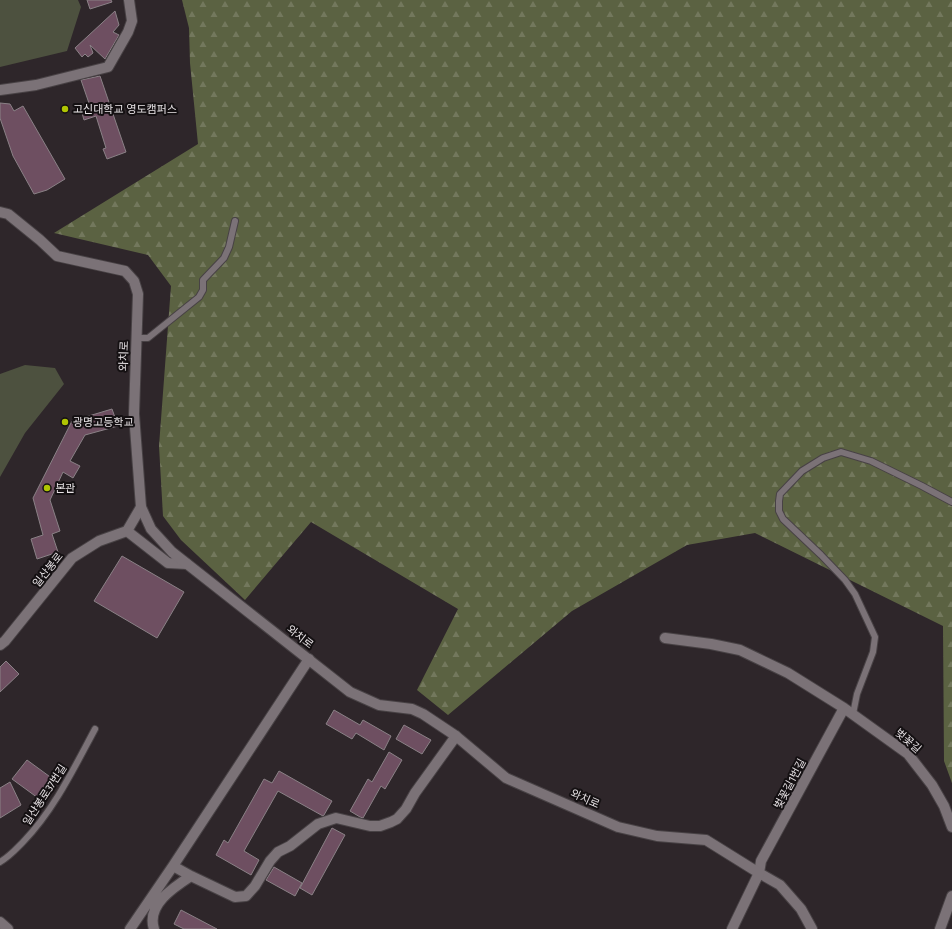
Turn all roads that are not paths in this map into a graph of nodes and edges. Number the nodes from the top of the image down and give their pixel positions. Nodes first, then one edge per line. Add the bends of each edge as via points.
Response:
1 (129, 0) edge
2 (0, 90) edge
3 (0, 212) edge
4 (236, 221) dead end
5 (137, 338) junction
6 (952, 502) edge
7 (141, 507) junction
8 (127, 531) junction
9 (187, 564) junction
10 (665, 638) dead end
11 (0, 645) edge
12 (308, 659) junction
13 (849, 711) junction
14 (95, 729) dead end
15 (456, 736) junction
16 (952, 827) edge
17 (0, 862) edge
18 (173, 866) junction
19 (759, 872) junction
20 (191, 876) junction
21 (952, 896) edge
22 (0, 922) edge
23 (8, 929) edge
24 (130, 929) edge
25 (154, 929) edge
26 (732, 929) edge
27 (812, 929) edge
28 (940, 929) edge

1 - 2 street via 132,21 108,67 36,85
3 - 5 street, 와치로 via 8,214 57,256 125,271 134,281 138,294
4 - 5 lane via 224,258 203,280 203,290 199,297 148,338
5 - 7 street, 와치로 via 134,414
6 - 13 lane via 871,461 841,452 823,458 802,471 780,494 779,511 783,519 845,580 855,594 875,637 873,652
7 - 8 street
7 - 9 street, 와치로 via 151,530
8 - 9 street via 168,563
8 - 11 street, 일산봉로 via 99,541 72,558
9 - 12 street, 와치로
10 - 13 street, 벚꽃길 via 740,650 788,673
12 - 15 street, 와치로 via 350,692 379,705 412,709
12 - 18 street
13 - 16 street, 벚꽃길 via 908,754 932,785
13 - 19 street, 벚꽃길1번길 via 761,861
14 - 17 lane, 일산봉로37번길 via 60,793 34,831 9,857
15 - 19 street, 와치로 via 506,778 618,827 657,836 706,840
15 - 20 street via 406,809 391,822 370,826 336,818 318,824 278,852 246,896 235,897
18 - 20 street
18 - 24 street
19 - 26 street
19 - 27 street via 780,885 801,909
20 - 25 street via 169,891 158,904
21 - 28 street
22 - 23 street

